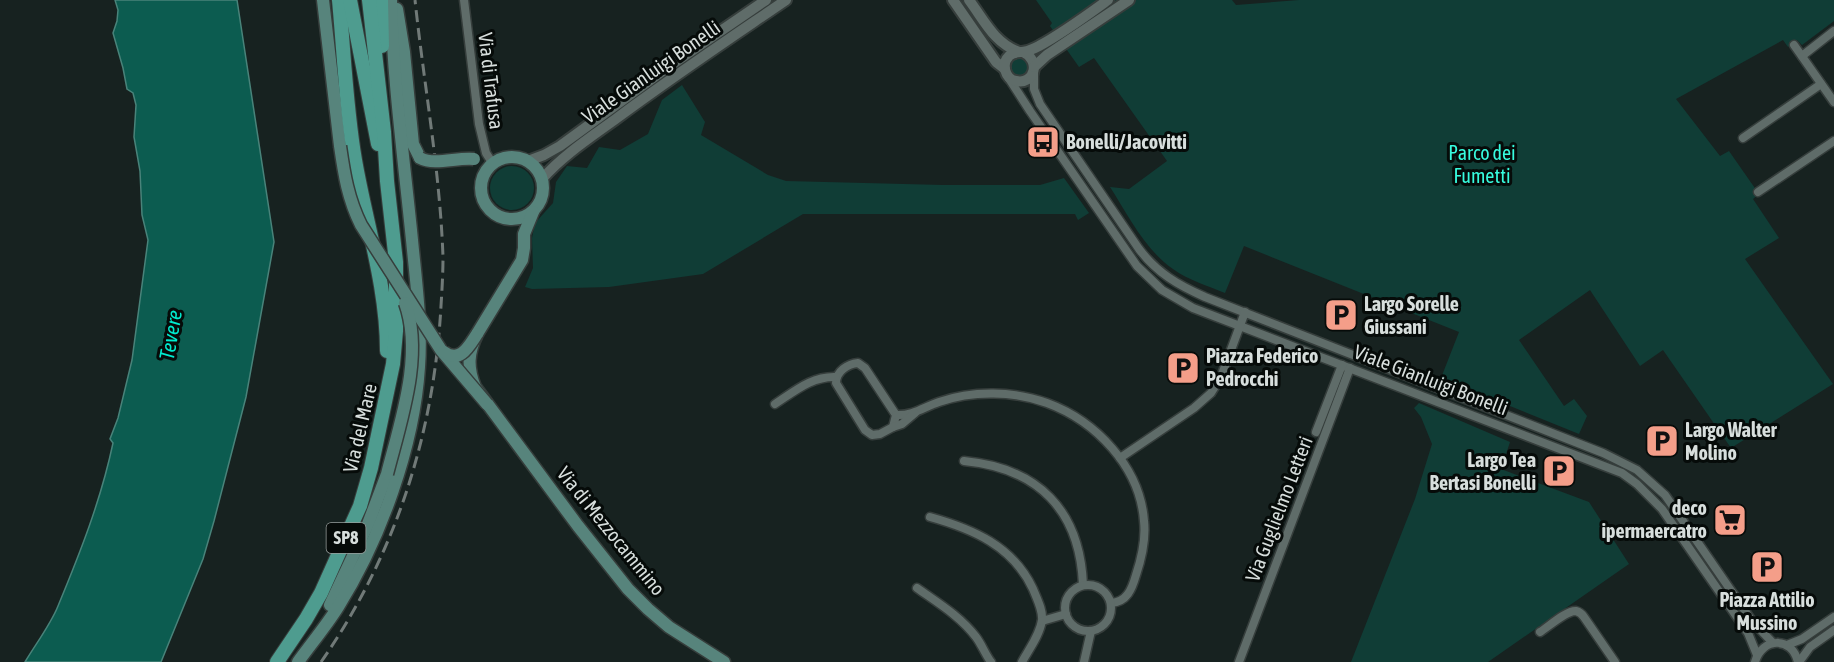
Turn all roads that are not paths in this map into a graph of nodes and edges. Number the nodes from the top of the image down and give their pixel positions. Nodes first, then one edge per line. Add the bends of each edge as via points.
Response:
1 (323, 0) edge
2 (339, 0) edge
3 (350, 0) edge
4 (369, 0) edge
5 (381, 0) edge
6 (391, 0) edge
7 (396, 0) edge
8 (464, 0) edge
9 (766, 0) edge
10 (786, 0) edge
11 (953, 0) edge
12 (969, 0) edge
13 (1108, 0) edge
14 (1129, 0) edge
15 (1834, 32) edge
16 (1058, 41) junction
17 (1794, 45) dead end
18 (1021, 52) junction
19 (1802, 56) junction
20 (1034, 67) junction
21 (1006, 73) junction
22 (1821, 84) junction
23 (1834, 102) edge
24 (384, 132) junction
25 (1743, 138) dead end
26 (1834, 141) edge
27 (528, 161) junction
28 (492, 165) junction
29 (542, 179) junction
30 (387, 181) junction
31 (1758, 192) dead end
32 (532, 212) junction
33 (394, 277) junction
34 (1245, 312) junction
35 (1240, 326) junction
36 (477, 334) junction
37 (441, 350) junction
38 (1346, 367) junction
39 (836, 376) junction
40 (386, 401) junction
41 (487, 404) junction
42 (776, 404) dead end
43 (915, 413) junction
44 (896, 415) junction
45 (893, 427) junction
46 (1316, 432) dead end
47 (1120, 458) junction
48 (964, 461) dead end
49 (930, 517) dead end
50 (1083, 585) junction
51 (917, 588) dead end
52 (1111, 603) junction
53 (1066, 614) junction
54 (1834, 617) edge
55 (1042, 621) junction
56 (1834, 630) edge
57 (1091, 631) junction
58 (1540, 632) dead end
59 (1773, 643) junction
60 (1786, 645) junction
61 (1756, 658) edge
62 (277, 662) edge
63 (297, 662) edge
64 (724, 662) edge
65 (991, 662) edge
66 (1022, 662) edge
67 (1084, 662) edge
68 (1239, 662) edge
69 (1615, 662) edge
70 (1799, 662) edge

1 - 33 main road, bridge via 346,186 361,225
2 - 40 main road via 355,158 384,304
3 - 30 main road, Via del Mare / SP8
4 - 24 main road, Via del Mare / SP8
5 - 24 main road
6 - 63 main road via 418,303 417,390 398,473 375,534 339,604
7 - 28 main road, bridge via 415,151 429,161 461,158
8 - 28 street, Via di Trafusa via 479,124
9 - 27 street, Viale Gianluigi Bonelli via 560,146
10 - 29 street, Viale Gianluigi Bonelli via 644,98 566,156
11 - 21 street, Viale Gianluigi Bonelli
12 - 18 street via 998,40
13 - 16 street
14 - 16 street
15 - 19 street
16 - 18 street
16 - 20 street
17 - 19 street
18 - 20 street via 1031,58
18 - 21 street via 1008,57
19 - 22 street
20 - 21 street via 1022,81 1012,80
20 - 34 street, Viale Gianluigi Bonelli via 1034,89 1040,104 1149,261 1180,286
21 - 35 street, Viale Gianluigi Bonelli via 1148,278 1183,303
22 - 23 street
22 - 25 street
24 - 30 main road, Via del Mare / SP8
26 - 31 street
27 - 28 main road via 502,158
27 - 29 main road
28 - 32 main road via 481,185 489,209 508,219
29 - 32 main road via 542,197
30 - 40 main road, Via del Mare / SP8 via 397,296 395,347
32 - 36 main road, Via di Mezzocammino via 524,234 522,260
33 - 37 main road, bridge
33 - 63 main road, bridge via 409,316 412,346 406,397 387,474 331,604
34 - 35 street
34 - 59 street, Viale Gianluigi Bonelli via 1626,463 1669,501 1752,621
35 - 38 street, Viale Gianluigi Bonelli
35 - 47 street via 1214,389
36 - 37 main road, Via di Mezzocammino, bridge via 460,355 450,356
36 - 41 main road, Via di Mezzocammino, bridge via 469,354 469,368 477,392
37 - 41 main road, Via di Mezzocammino, bridge
38 - 46 street
38 - 61 street, Viale Gianluigi Bonelli via 1622,473 1667,516 1748,633
38 - 68 street, Via Guglielmo Letteri
39 - 42 street via 816,379
39 - 44 street via 851,365 862,364
39 - 45 street via 838,387 867,432 877,435
40 - 62 main road, Via del Mare / SP8 via 369,477 348,535 315,604
41 - 64 main road, Via di Mezzocammino via 628,589 678,634
43 - 44 street
43 - 45 street
43 - 47 street via 941,401 970,395 1002,394 1031,399 1078,419 1100,435
44 - 45 street
47 - 52 street via 1139,498 1144,535 1132,588 1124,599
48 - 50 street via 1015,472 1050,498 1073,532 1081,558
49 - 55 street via 971,531 1007,554 1030,585
50 - 52 street via 1104,590
50 - 53 street via 1068,597
51 - 65 street via 961,621
52 - 57 street via 1107,621
53 - 55 street
53 - 57 street via 1073,626
54 - 60 street
55 - 66 street
56 - 70 street via 1810,647
57 - 67 street
58 - 69 street via 1568,613 1579,612
59 - 60 street
59 - 61 street
60 - 70 street

